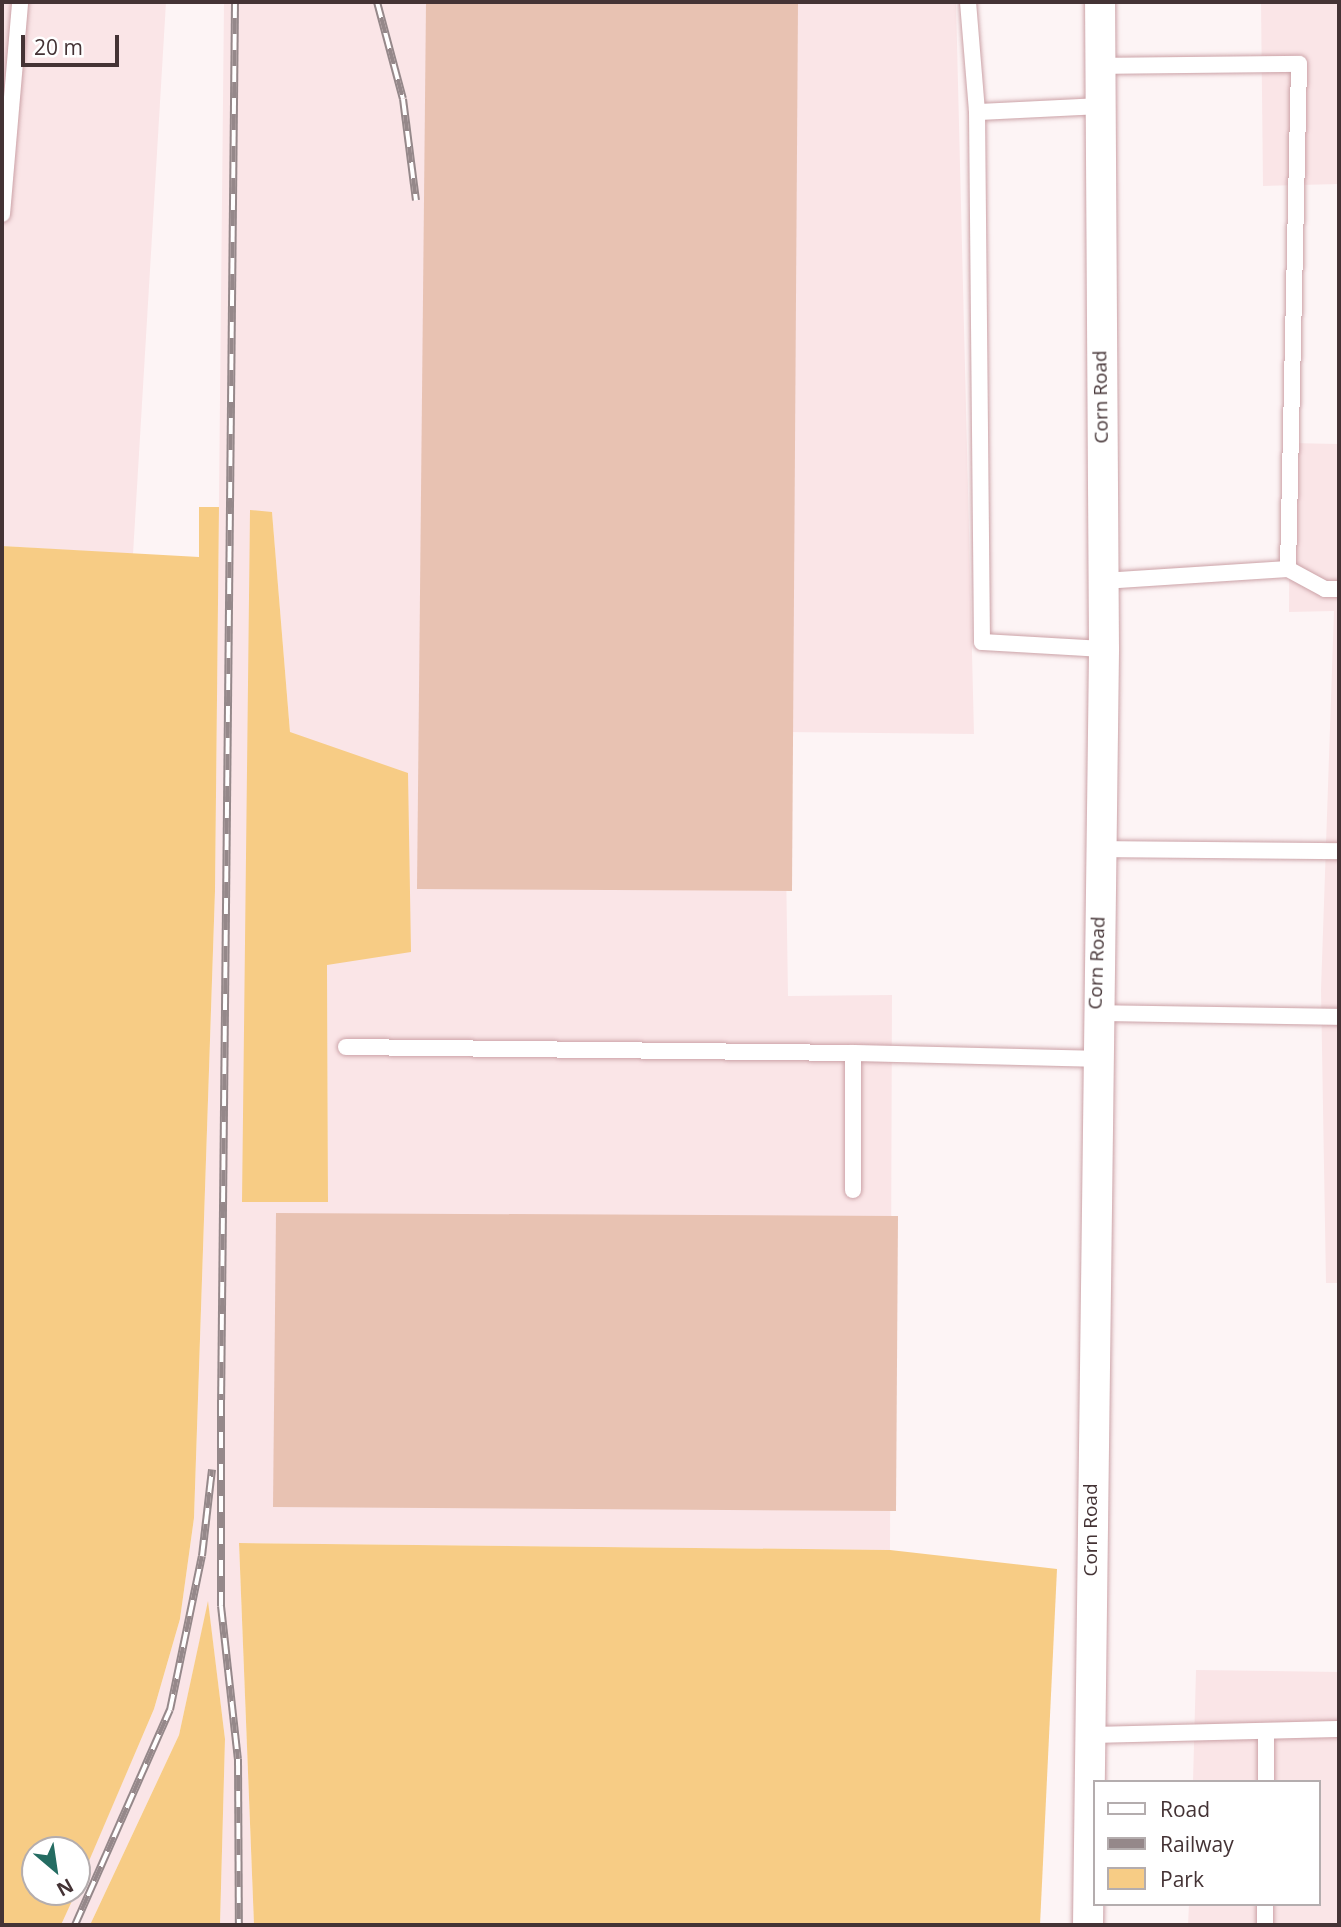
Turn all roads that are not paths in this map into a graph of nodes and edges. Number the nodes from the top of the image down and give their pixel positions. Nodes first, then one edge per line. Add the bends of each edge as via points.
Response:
1 (20, 2) edge
2 (968, 2) edge
3 (1100, 2) edge
4 (1098, 66) junction
5 (1098, 106) junction
6 (977, 112) junction
7 (2, 214) edge
8 (1288, 569) junction
9 (1103, 581) junction
10 (1339, 589) edge
11 (1104, 649) junction
12 (1100, 849) junction
13 (1339, 851) edge
14 (1096, 1013) junction
15 (1339, 1017) edge
16 (346, 1047) dead end
17 (853, 1054) junction
18 (1095, 1059) junction
19 (853, 1191) dead end
20 (1339, 1729) edge
21 (1266, 1732) junction
22 (1090, 1735) junction
23 (1266, 1780) edge
24 (1265, 1906) edge
25 (1088, 1925) edge
26 (1265, 1925) edge

1 - 7 lane
2 - 6 lane
3 - 4 street, Corn Road
4 - 5 street, Corn Road
4 - 8 lane via 1299,64
5 - 6 lane
5 - 9 street, Corn Road
6 - 11 lane via 982,642
8 - 9 lane
8 - 10 lane via 1325,589
9 - 11 street, Corn Road
11 - 12 street, Corn Road
12 - 13 lane
12 - 14 street, Corn Road
14 - 15 lane
14 - 18 street, Corn Road
16 - 17 lane
17 - 18 lane
17 - 19 lane
18 - 22 street, Corn Road
20 - 21 lane
21 - 22 lane
21 - 23 lane
22 - 25 street, Corn Road
24 - 26 lane

